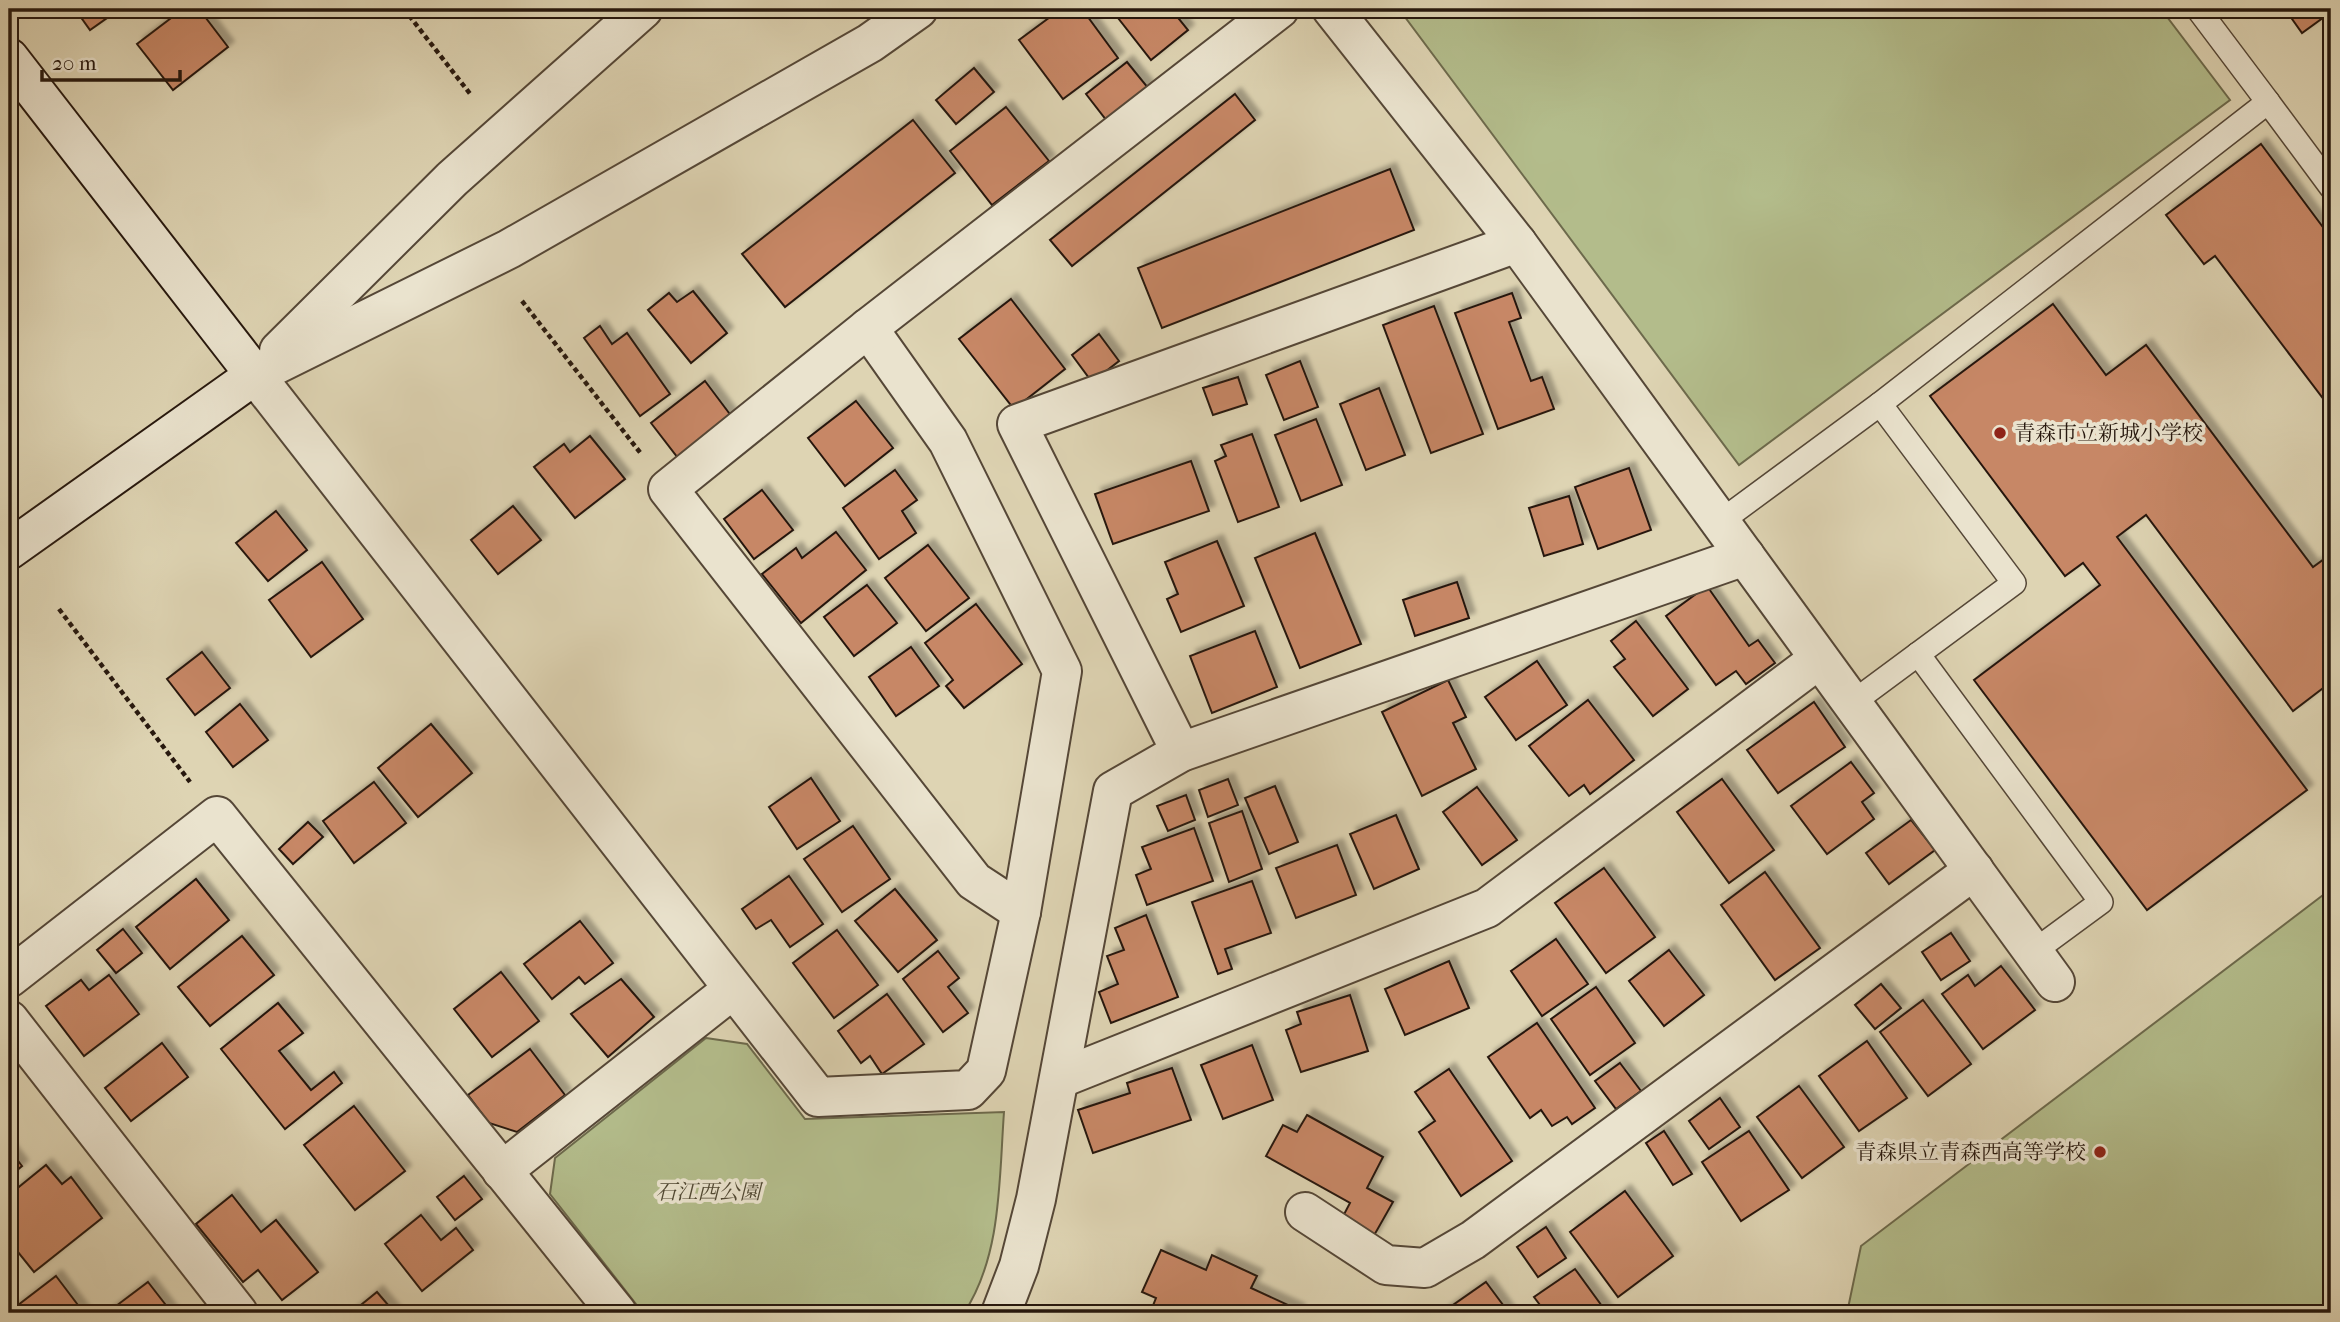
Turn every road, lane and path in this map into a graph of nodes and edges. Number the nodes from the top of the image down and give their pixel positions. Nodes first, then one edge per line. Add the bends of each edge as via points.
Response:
1 (404, 9) edge
2 (643, 9) edge
3 (918, 9) edge
4 (1279, 9) edge
5 (1332, 9) edge
6 (2198, 9) edge
7 (9, 58) edge
8 (471, 94) dead end
9 (2268, 102) junction
10 (2331, 187) edge
11 (1517, 243) junction
12 (522, 301) dead end
13 (868, 328) junction
14 (255, 375) junction
15 (1880, 404) junction
16 (668, 489) junction
17 (1720, 523) junction
18 (9, 550) edge
19 (1745, 556) junction
20 (59, 609) dead end
21 (1919, 654) junction
22 (1819, 659) junction
23 (1852, 703) junction
24 (1181, 752) junction
25 (216, 816) junction
26 (1974, 870) junction
27 (1021, 912) junction
28 (2033, 952) junction
29 (9, 978) edge
30 (2055, 982) dead end
31 (732, 989) junction
32 (9, 1020) edge
33 (1061, 1078) junction
34 (502, 1171) junction
35 (1305, 1212) dead end
36 (238, 1313) edge
37 (617, 1313) edge
38 (1001, 1313) edge

1 - 8 path
2 - 14 street via 452,179
3 - 14 street via 870,43 509,249
4 - 13 street
5 - 11 street
6 - 9 lane
7 - 14 street
9 - 10 lane
9 - 15 lane
11 - 17 street
11 - 24 street via 1017,424
12 - 16 path
13 - 16 street
13 - 27 street via 948,441 1062,671
14 - 18 street
14 - 31 street
15 - 17 lane
15 - 21 lane via 2014,583
16 - 27 street via 974,881
17 - 19 street
19 - 22 street
19 - 24 street
20 - 25 path
21 - 23 lane
21 - 28 lane via 2101,902
22 - 23 street
22 - 33 street via 1487,908
23 - 26 street
24 - 33 street via 1113,791
25 - 29 street
25 - 34 street
26 - 28 street
26 - 35 street via 1473,1240 1425,1268 1386,1265
27 - 31 street via 986,1071 968,1090 818,1097
28 - 30 street
31 - 34 street
32 - 36 street
33 - 38 street via 1019,1266
34 - 37 street

